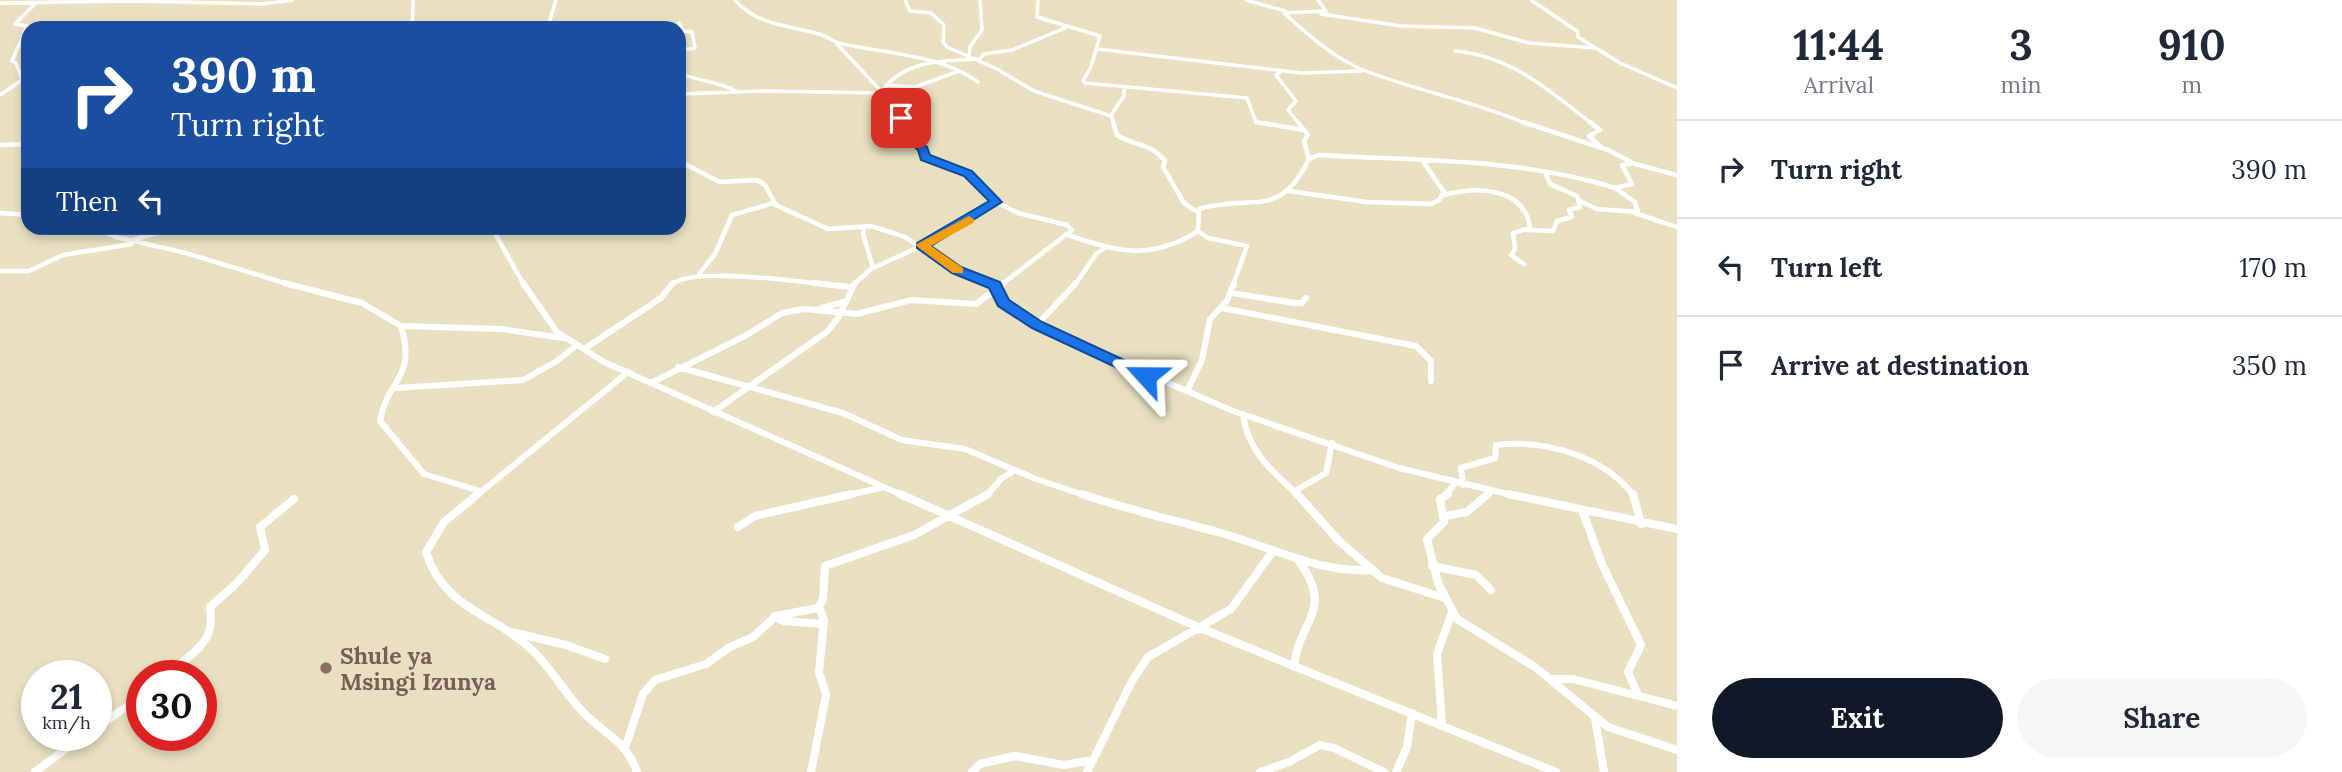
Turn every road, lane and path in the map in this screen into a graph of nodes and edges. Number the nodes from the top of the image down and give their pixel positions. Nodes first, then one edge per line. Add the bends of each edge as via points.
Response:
1 (95, 0) edge
2 (292, 0) edge
3 (413, 0) edge
4 (556, 0) edge
5 (735, 0) edge
6 (905, 0) edge
7 (980, 0) edge
8 (1038, 0) edge
9 (1246, 0) edge
10 (1318, 0) edge
11 (1531, 0) edge
12 (89, 1) edge
13 (190, 1) edge
14 (39, 2) edge
15 (0, 3) edge
16 (1278, 8) junction
17 (1284, 12) junction
18 (1310, 12) junction
19 (412, 21) edge
20 (552, 21) edge
21 (21, 25) edge
22 (1065, 28) junction
23 (686, 31) edge
24 (21, 40) edge
25 (836, 43) junction
26 (1596, 48) junction
27 (1097, 49) junction
28 (686, 50) edge
29 (1455, 51) dead end
30 (969, 55) junction
31 (977, 60) junction
32 (926, 61) junction
33 (959, 71) junction
34 (1364, 71) junction
35 (1281, 72) junction
36 (686, 75) edge
37 (21, 77) edge
38 (21, 81) edge
39 (978, 82) dead end
40 (886, 85) junction
41 (1677, 88) edge
42 (1124, 89) junction
43 (736, 92) junction
44 (882, 92) junction
45 (0, 94) edge
46 (686, 94) edge
47 (1111, 116) junction
48 (1304, 130) junction
49 (21, 144) edge
50 (0, 145) edge
51 (1601, 147) junction
52 (1309, 159) junction
53 (1421, 160) junction
54 (686, 164) edge
55 (1635, 164) junction
56 (1545, 172) junction
57 (1677, 175) edge
58 (1615, 188) junction
59 (1289, 191) junction
60 (1444, 195) junction
61 (1580, 201) junction
62 (996, 202) junction
63 (774, 204) junction
64 (1197, 212) junction
65 (1634, 213) junction
66 (0, 214) edge
67 (21, 215) edge
68 (864, 226) junction
69 (1677, 227) edge
70 (1527, 230) junction
71 (1198, 231) junction
72 (111, 235) edge
73 (150, 235) edge
74 (496, 235) edge
75 (1068, 235) junction
76 (127, 241) junction
77 (137, 243) junction
78 (922, 245) junction
79 (1105, 248) junction
80 (1524, 264) dead end
81 (873, 268) junction
82 (0, 271) edge
83 (697, 276) junction
84 (850, 287) junction
85 (997, 288) junction
86 (1266, 289) dead end
87 (1231, 293) junction
88 (1252, 296) junction
89 (1306, 298) dead end
90 (843, 302) junction
91 (1222, 308) junction
92 (814, 310) junction
93 (842, 314) junction
94 (1037, 325) junction
95 (401, 326) junction
96 (568, 340) junction
97 (580, 347) junction
98 (678, 367) junction
99 (628, 373) junction
100 (1431, 382) dead end
101 (651, 383) junction
102 (749, 386) junction
103 (397, 388) junction
104 (1187, 391) junction
105 (712, 412) junction
106 (1243, 414) junction
107 (1332, 443) junction
108 (1015, 470) junction
109 (1459, 484) junction
110 (886, 487) junction
111 (480, 491) junction
112 (1296, 491) junction
113 (1492, 491) junction
114 (294, 499) dead end
115 (1583, 510) junction
116 (948, 514) junction
117 (1445, 516) junction
118 (1641, 524) junction
119 (738, 527) dead end
120 (1677, 529) edge
121 (1273, 551) junction
122 (1297, 559) junction
123 (1432, 565) junction
124 (1371, 570) junction
125 (1491, 590) dead end
126 (1445, 598) junction
127 (819, 607) junction
128 (1452, 612) junction
129 (774, 617) junction
130 (823, 624) junction
131 (1200, 628) junction
132 (510, 631) junction
133 (605, 659) dead end
134 (184, 660) edge
135 (1294, 667) junction
136 (1552, 679) junction
137 (1637, 695) junction
138 (1677, 706) edge
139 (1412, 713) junction
140 (1595, 718) junction
141 (1442, 725) junction
142 (625, 745) junction
143 (1677, 750) edge
144 (63, 751) edge
145 (1093, 760) junction
146 (35, 772) edge
147 (637, 772) edge
148 (811, 772) edge
149 (972, 772) edge
150 (1087, 772) edge
151 (1260, 772) edge
152 (1384, 772) edge
153 (1396, 772) edge
154 (1556, 772) edge
155 (1604, 772) edge

1 - 12 street
2 - 13 street via 263,4
3 - 19 street
4 - 20 street
5 - 25 street via 765,22 821,34
6 - 30 street via 911,10 931,13 944,25 944,45
7 - 30 street via 982,30
8 - 22 street via 1037,17
9 - 16 street
10 - 18 street via 1326,10
11 - 26 street
12 - 13 street
12 - 14 street
14 - 15 street
14 - 21 street via 15,24
16 - 17 street
16 - 18 street
17 - 18 street
17 - 34 street via 1312,38
18 - 26 street via 1401,26 1475,28 1528,43
22 - 27 street via 1100,36
22 - 31 street
23 - 28 street via 692,32 695,48
24 - 37 street via 12,60
25 - 32 street
25 - 44 street
26 - 41 street
27 - 35 street
27 - 42 street via 1083,82
29 - 51 street via 1478,54 1526,72 1600,130 1589,136
30 - 31 street
31 - 32 street
31 - 47 street via 1034,91
32 - 33 street
32 - 40 street
33 - 39 street
33 - 40 street via 915,87
34 - 35 street
34 - 51 street via 1486,106 1537,128
35 - 48 street via 1276,75 1296,101 1288,110
36 - 43 street via 719,82
38 - 45 street
40 - 44 street
42 - 47 street
42 - 48 street via 1247,98 1256,122
43 - 44 street
43 - 46 street
44 - 62 street via 898,100 902,132 923,149 925,157 968,174
47 - 64 street via 1118,136 1154,148 1184,203
48 - 52 street
49 - 50 street
51 - 55 street
52 - 53 street via 1319,155
52 - 59 street
53 - 56 street
53 - 60 street
54 - 63 street via 724,183 757,180 765,185
55 - 57 street
55 - 58 street via 1622,164 1632,184
56 - 58 street
56 - 61 street via 1550,184 1574,193
58 - 65 street via 1638,205
59 - 60 street via 1414,205 1436,202
59 - 64 street via 1270,200 1227,202
60 - 70 street via 1473,191 1515,198 1530,212
61 - 65 street via 1597,209
61 - 70 street via 1580,207 1569,210 1572,217 1557,221 1553,231
62 - 75 street via 1018,213 1068,225 1072,230
62 - 78 street
63 - 68 street via 828,229
63 - 83 street via 732,215 713,259
64 - 71 street
65 - 69 street
66 - 67 street
68 - 78 street
68 - 81 street
70 - 80 street via 1513,233 1511,255
71 - 79 street via 1156,252
71 - 87 street via 1208,238 1247,246
72 - 76 street
73 - 76 street
74 - 96 street via 536,306
75 - 79 street
75 - 85 street
76 - 77 street
77 - 82 street via 63,255 29,271
77 - 95 street via 358,300
78 - 81 street
78 - 85 street via 956,270
79 - 94 street
81 - 84 street
83 - 84 street via 760,277
83 - 97 street via 675,281 661,298
84 - 90 street
85 - 93 street via 976,304 909,300
85 - 94 street via 1003,303
86 - 88 street
87 - 88 street
87 - 91 street
88 - 89 street via 1298,304
90 - 92 street
90 - 93 street
91 - 100 street via 1416,346 1433,367
91 - 104 street via 1210,319 1202,360
92 - 93 street
92 - 98 street via 775,315 745,336
93 - 102 street via 828,331
94 - 104 street
95 - 96 street via 501,329
95 - 103 street via 408,359
96 - 97 street
97 - 99 street
97 - 103 street via 523,380
98 - 101 street
98 - 102 street
99 - 101 street
99 - 111 street
101 - 105 street
102 - 105 street
102 - 108 street via 843,413 902,440 965,449
103 - 111 street via 381,414 386,432 427,476
104 - 106 street
105 - 110 street
106 - 107 street
106 - 112 street via 1251,446
107 - 109 street
107 - 112 street via 1326,473
108 - 116 street via 985,497
108 - 121 street via 1135,512 1210,529
109 - 113 street
109 - 117 street via 1440,499
109 - 118 street via 1461,468 1495,457 1496,445 1517,443 1559,450 1593,462 1620,480 1635,498
110 - 116 street
110 - 119 street via 755,516
111 - 132 street via 444,523 429,544 428,564 448,595
112 - 124 street
113 - 115 street
113 - 117 street via 1467,512
114 - 134 street via 260,527 265,550 210,607 213,627 203,644
115 - 118 street
115 - 137 street via 1602,564 1641,645 1631,659 1629,673
116 - 127 street via 914,535 825,566
116 - 131 street
117 - 123 street via 1427,539
118 - 120 street
121 - 122 street
121 - 131 street via 1231,610
122 - 124 street via 1350,571
122 - 135 street via 1315,591 1311,623 1298,642
123 - 125 street via 1476,575
123 - 126 street
124 - 126 street via 1382,578
126 - 128 street
127 - 129 street
127 - 130 street
128 - 136 street via 1465,625
128 - 141 street via 1436,647
129 - 130 street
129 - 142 street via 753,637 706,664 655,680 643,694
130 - 148 street via 818,665 826,695
131 - 135 street
131 - 145 street via 1147,657
132 - 133 street
132 - 142 street via 533,651 580,710
135 - 139 street
136 - 137 street
136 - 140 street
137 - 138 street
139 - 141 street
139 - 153 street via 1407,747
140 - 143 street via 1617,732
140 - 155 street
141 - 154 street
142 - 147 street
144 - 146 street
145 - 149 street via 1063,765 1015,756 980,764
145 - 150 street
151 - 152 street via 1320,745

